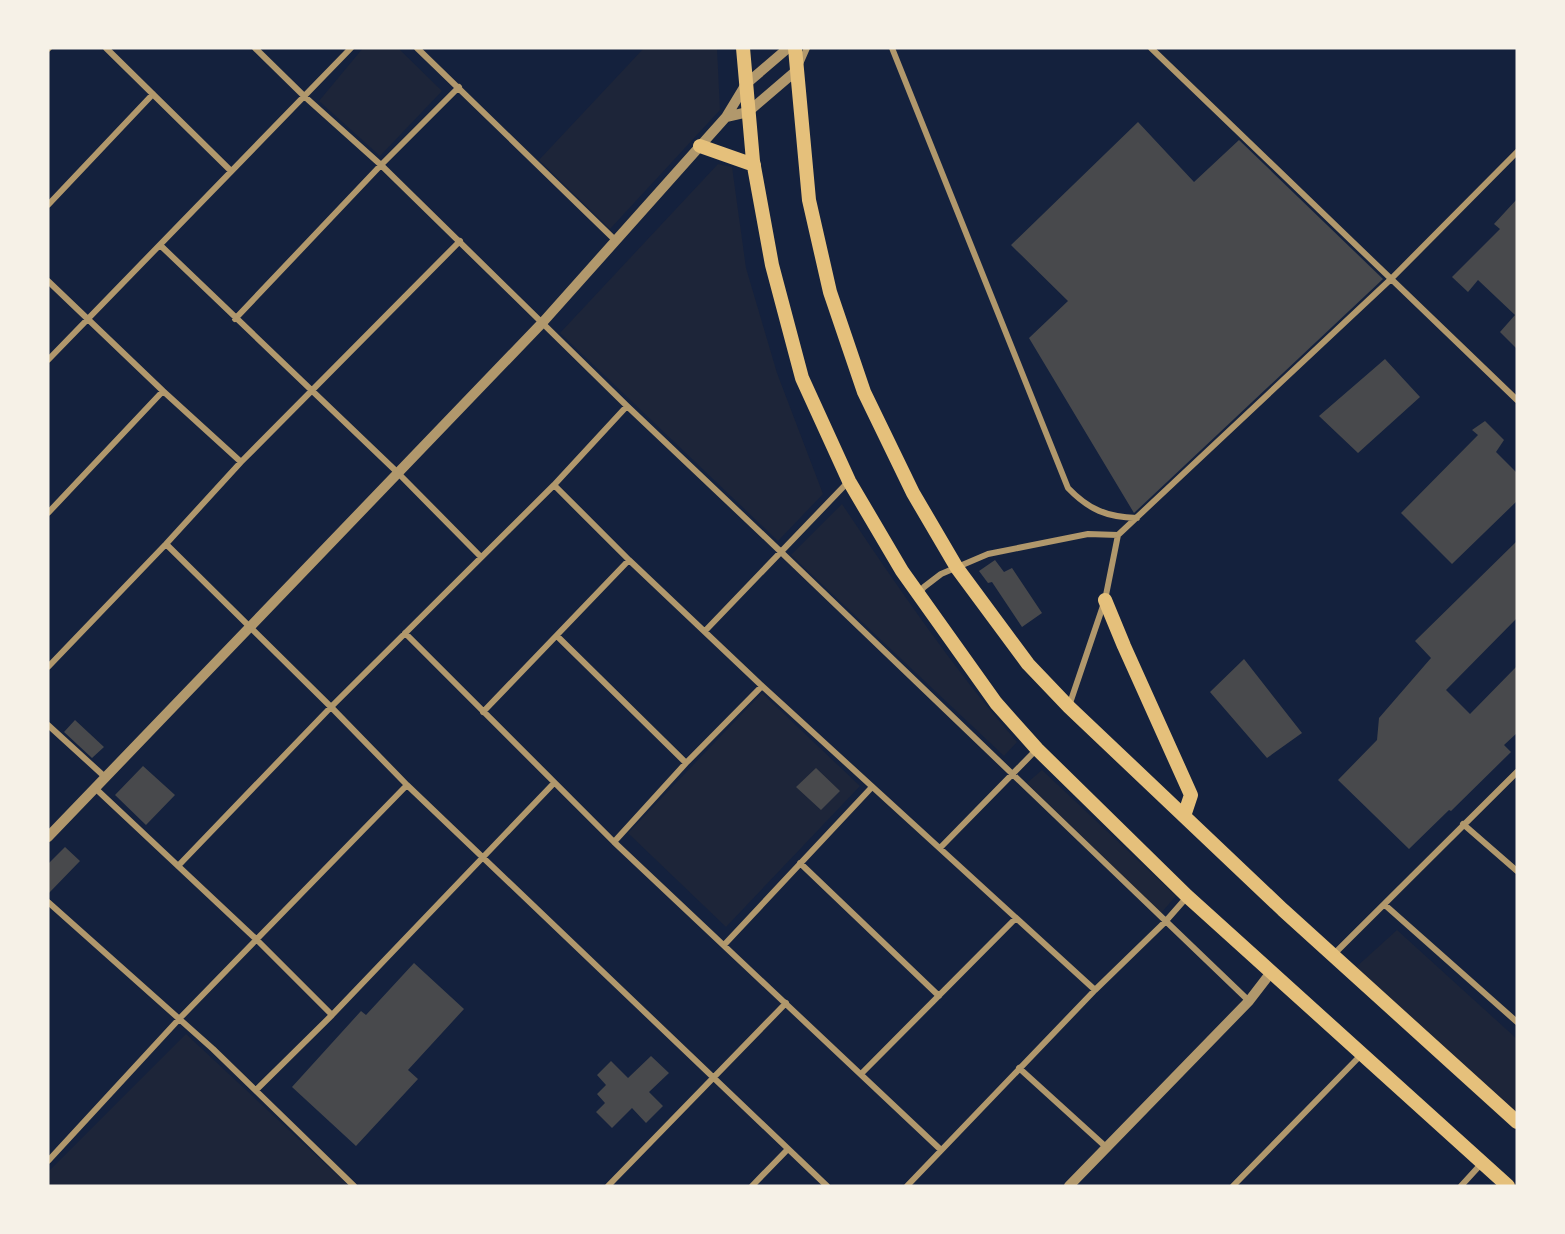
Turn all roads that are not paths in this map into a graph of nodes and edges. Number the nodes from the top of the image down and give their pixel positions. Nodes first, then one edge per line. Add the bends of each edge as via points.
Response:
1 (106, 48) edge
2 (255, 48) edge
3 (351, 48) edge
4 (417, 48) edge
5 (743, 48) edge
6 (788, 48) edge
7 (795, 48) edge
8 (807, 48) edge
9 (892, 48) edge
10 (1151, 48) edge
11 (796, 70) junction
12 (746, 84) junction
13 (459, 87) junction
14 (153, 94) junction
15 (304, 96) junction
16 (748, 112) junction
17 (726, 117) junction
18 (700, 146) junction
19 (1517, 152) edge
20 (381, 165) junction
21 (754, 165) junction
22 (231, 171) junction
23 (48, 205) edge
24 (615, 240) junction
25 (460, 241) junction
26 (160, 245) junction
27 (1390, 279) junction
28 (48, 281) edge
29 (88, 318) junction
30 (235, 319) junction
31 (543, 322) junction
32 (48, 360) edge
33 (163, 391) junction
34 (311, 391) junction
35 (1517, 400) edge
36 (627, 406) junction
37 (241, 462) junction
38 (398, 474) junction
39 (849, 481) junction
40 (554, 484) junction
41 (48, 513) edge
42 (1137, 518) junction
43 (1118, 535) junction
44 (166, 544) junction
45 (781, 552) junction
46 (480, 556) junction
47 (629, 560) junction
48 (957, 568) junction
49 (919, 593) junction
50 (1105, 600) junction
51 (249, 626) junction
52 (705, 631) junction
53 (405, 633) junction
54 (557, 636) junction
55 (48, 667) edge
56 (762, 686) junction
57 (331, 707) junction
58 (1069, 707) junction
59 (483, 712) junction
60 (48, 725) edge
61 (1037, 749) junction
62 (686, 763) junction
63 (1517, 772) edge
64 (1013, 774) junction
65 (105, 777) junction
66 (554, 783) junction
67 (407, 785) junction
68 (872, 787) junction
69 (95, 788) junction
70 (1184, 816) junction
71 (1463, 824) junction
72 (48, 837) edge
73 (615, 842) junction
74 (940, 849) junction
75 (482, 857) junction
76 (801, 863) junction
77 (178, 866) junction
78 (1517, 871) edge
79 (1187, 896) junction
80 (48, 902) edge
81 (1385, 904) junction
82 (1015, 919) junction
83 (1165, 922) junction
84 (257, 940) junction
85 (724, 945) junction
86 (1333, 956) junction
87 (1272, 972) junction
88 (1095, 990) junction
89 (939, 996) junction
90 (1249, 1002) junction
91 (786, 1003) junction
92 (332, 1015) junction
93 (180, 1018) junction
94 (1517, 1022) edge
95 (1362, 1055) junction
96 (1019, 1068) junction
97 (862, 1073) junction
98 (713, 1078) junction
99 (256, 1090) junction
100 (1517, 1122) edge
101 (1106, 1147) junction
102 (788, 1149) junction
103 (941, 1150) junction
104 (48, 1161) edge
105 (1482, 1163) junction
106 (354, 1186) edge
107 (608, 1186) edge
108 (752, 1186) edge
109 (827, 1186) edge
110 (907, 1186) edge
111 (1069, 1186) edge
112 (1233, 1186) edge
113 (1461, 1186) edge
114 (1508, 1186) edge

1 - 14 street
2 - 15 street
3 - 15 street
4 - 13 street
5 - 12 main road
6 - 12 street
7 - 11 main road
8 - 11 street
9 - 42 street via 1068,488 1092,508
10 - 27 street
11 - 16 street
11 - 48 main road via 809,200 837,314 864,392 913,493
12 - 16 main road
12 - 17 street
13 - 20 street
13 - 24 street
14 - 22 street
14 - 23 street
15 - 20 street
15 - 22 street
16 - 17 street
16 - 21 main road
17 - 18 street
18 - 21 main road
18 - 24 street
19 - 27 street
20 - 25 street
20 - 30 street
21 - 39 main road via 772,265 800,369
22 - 26 street
24 - 31 street
25 - 31 street
25 - 34 street
26 - 29 street
26 - 30 street
27 - 35 street
27 - 42 street
28 - 29 street
29 - 32 street
29 - 33 street
30 - 34 street
31 - 36 street
31 - 38 street
33 - 37 street
33 - 41 street
34 - 37 street
34 - 38 street
36 - 40 street
36 - 45 street
37 - 44 street
38 - 46 street
38 - 51 street
39 - 45 street
39 - 49 main road
40 - 46 street
40 - 47 street
42 - 43 street
43 - 48 street via 1088,534 1020,546
43 - 50 street
44 - 51 street
44 - 55 street
45 - 52 street
45 - 64 street
46 - 53 street
47 - 52 street
47 - 54 street
48 - 49 street via 941,574
48 - 58 main road via 1028,664
49 - 61 main road via 996,703
50 - 58 street
50 - 70 main road via 1191,795
51 - 57 street
51 - 65 street
52 - 56 street
53 - 57 street
53 - 59 street
54 - 59 street
54 - 62 street
56 - 62 street
56 - 68 street
57 - 67 street
57 - 77 street
58 - 70 main road
59 - 66 street
60 - 65 street
61 - 64 street
61 - 79 main road
62 - 73 street
63 - 71 street
64 - 74 street
64 - 83 street
65 - 69 street
66 - 73 street
66 - 75 street
67 - 75 street
67 - 84 street
68 - 74 street
68 - 76 street
69 - 72 street
69 - 77 street
70 - 86 main road
71 - 78 street
71 - 81 street
73 - 85 street
74 - 82 street
75 - 92 street
75 - 98 street
76 - 85 street
76 - 89 street
77 - 84 street
79 - 83 street
79 - 87 main road
80 - 93 street
81 - 86 street
81 - 94 street
82 - 88 street
82 - 89 street
83 - 88 street
83 - 90 street
84 - 92 street
84 - 93 street
85 - 91 street
86 - 100 main road
87 - 90 street
87 - 95 main road
88 - 96 street
89 - 97 street
90 - 101 street
91 - 97 street
91 - 98 street
92 - 99 street
93 - 99 street
93 - 104 street
95 - 105 main road
95 - 112 street
96 - 101 street
96 - 103 street
97 - 103 street
98 - 102 street
98 - 107 street
99 - 106 street
101 - 111 street
102 - 108 street
102 - 109 street
103 - 110 street
105 - 113 street
105 - 114 main road

